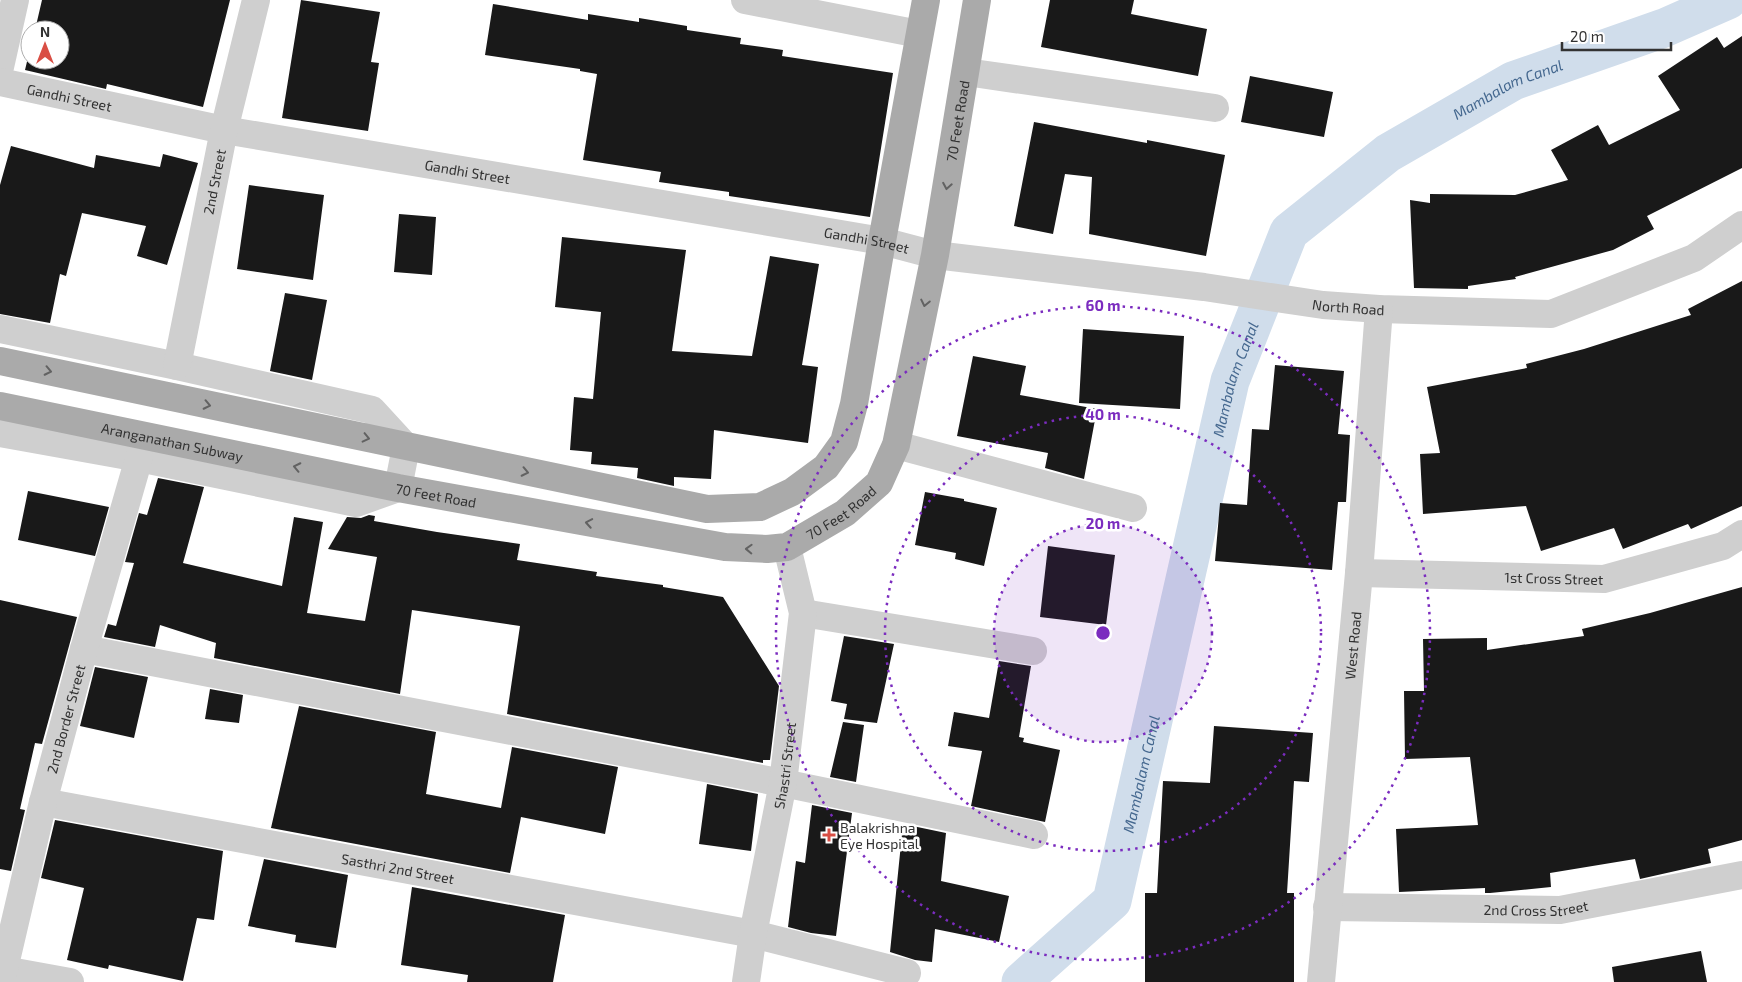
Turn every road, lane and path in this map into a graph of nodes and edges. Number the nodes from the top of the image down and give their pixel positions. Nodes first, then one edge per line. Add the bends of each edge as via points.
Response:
1 (14, 0) edge
2 (256, 0) edge
3 (745, 0) edge
4 (926, 0) edge
5 (977, 0) edge
6 (919, 34) junction
7 (0, 67) edge
8 (966, 72) junction
9 (0, 82) edge
10 (1215, 108) dead end
11 (224, 130) junction
12 (1742, 225) edge
13 (882, 241) junction
14 (935, 255) junction
15 (1379, 309) junction
16 (0, 330) edge
17 (0, 361) edge
18 (177, 366) junction
19 (0, 406) edge
20 (0, 433) edge
21 (896, 445) junction
22 (406, 447) junction
23 (139, 458) junction
24 (344, 477) joint
25 (398, 488) junction
26 (1132, 508) dead end
27 (1742, 534) edge
28 (787, 548) junction
29 (1359, 573) junction
30 (803, 613) junction
31 (84, 650) junction
32 (1033, 651) dead end
33 (783, 783) junction
34 (43, 802) junction
35 (1034, 836) dead end
36 (1742, 875) edge
37 (1327, 907) junction
38 (753, 934) junction
39 (907, 973) dead end
40 (3, 976) edge
41 (70, 982) edge
42 (746, 982) edge
43 (1321, 982) edge

1 - 7 street
2 - 11 street, 2nd Street
3 - 6 street
4 - 6 main road
5 - 8 main road, 70 Feet Road
6 - 13 main road
8 - 10 street
8 -> 14 main road, 70 Feet Road
9 - 11 street, Gandhi Street
11 - 13 street, Gandhi Street
11 - 18 street, 2nd Street
12 - 15 street, North Road via 1694,258 1551,314
13 - 14 street, Gandhi Street
22 -> 13 main road via 707,509 760,507 792,492 826,466 844,442 854,404
14 - 15 street, North Road via 1204,287 1323,305
14 -> 21 main road, 70 Feet Road
15 - 29 street, West Road
16 - 18 street
17 -> 22 main road
18 - 22 street via 372,410
24 -> 19 main road, Aranganathan Subway
20 - 23 street
21 - 26 street
21 - 28 main road, 70 Feet Road via 879,483 845,513
22 - 25 street
23 - 25 street via 356,503
23 - 31 street, 2nd Border Street
24 - 25 main road, 70 Feet Road
28 -> 25 main road, 70 Feet Road via 725,548
27 - 29 street, 1st Cross Street via 1723,546 1604,579
28 - 30 street, Shastri Street
29 - 37 street, West Road
30 - 32 street
30 - 33 street, Shastri Street
31 - 33 street
31 - 34 street, 2nd Border Street
33 - 35 street
33 - 38 street, Shastri Street
34 - 38 street, Sasthri 2nd Street
34 - 40 street, 2nd Border Street
36 - 37 street, 2nd Cross Street via 1560,910
37 - 43 street, West Road
38 - 39 street, Sasthri 2nd Street
38 - 42 street, Shastri Street
40 - 41 street

